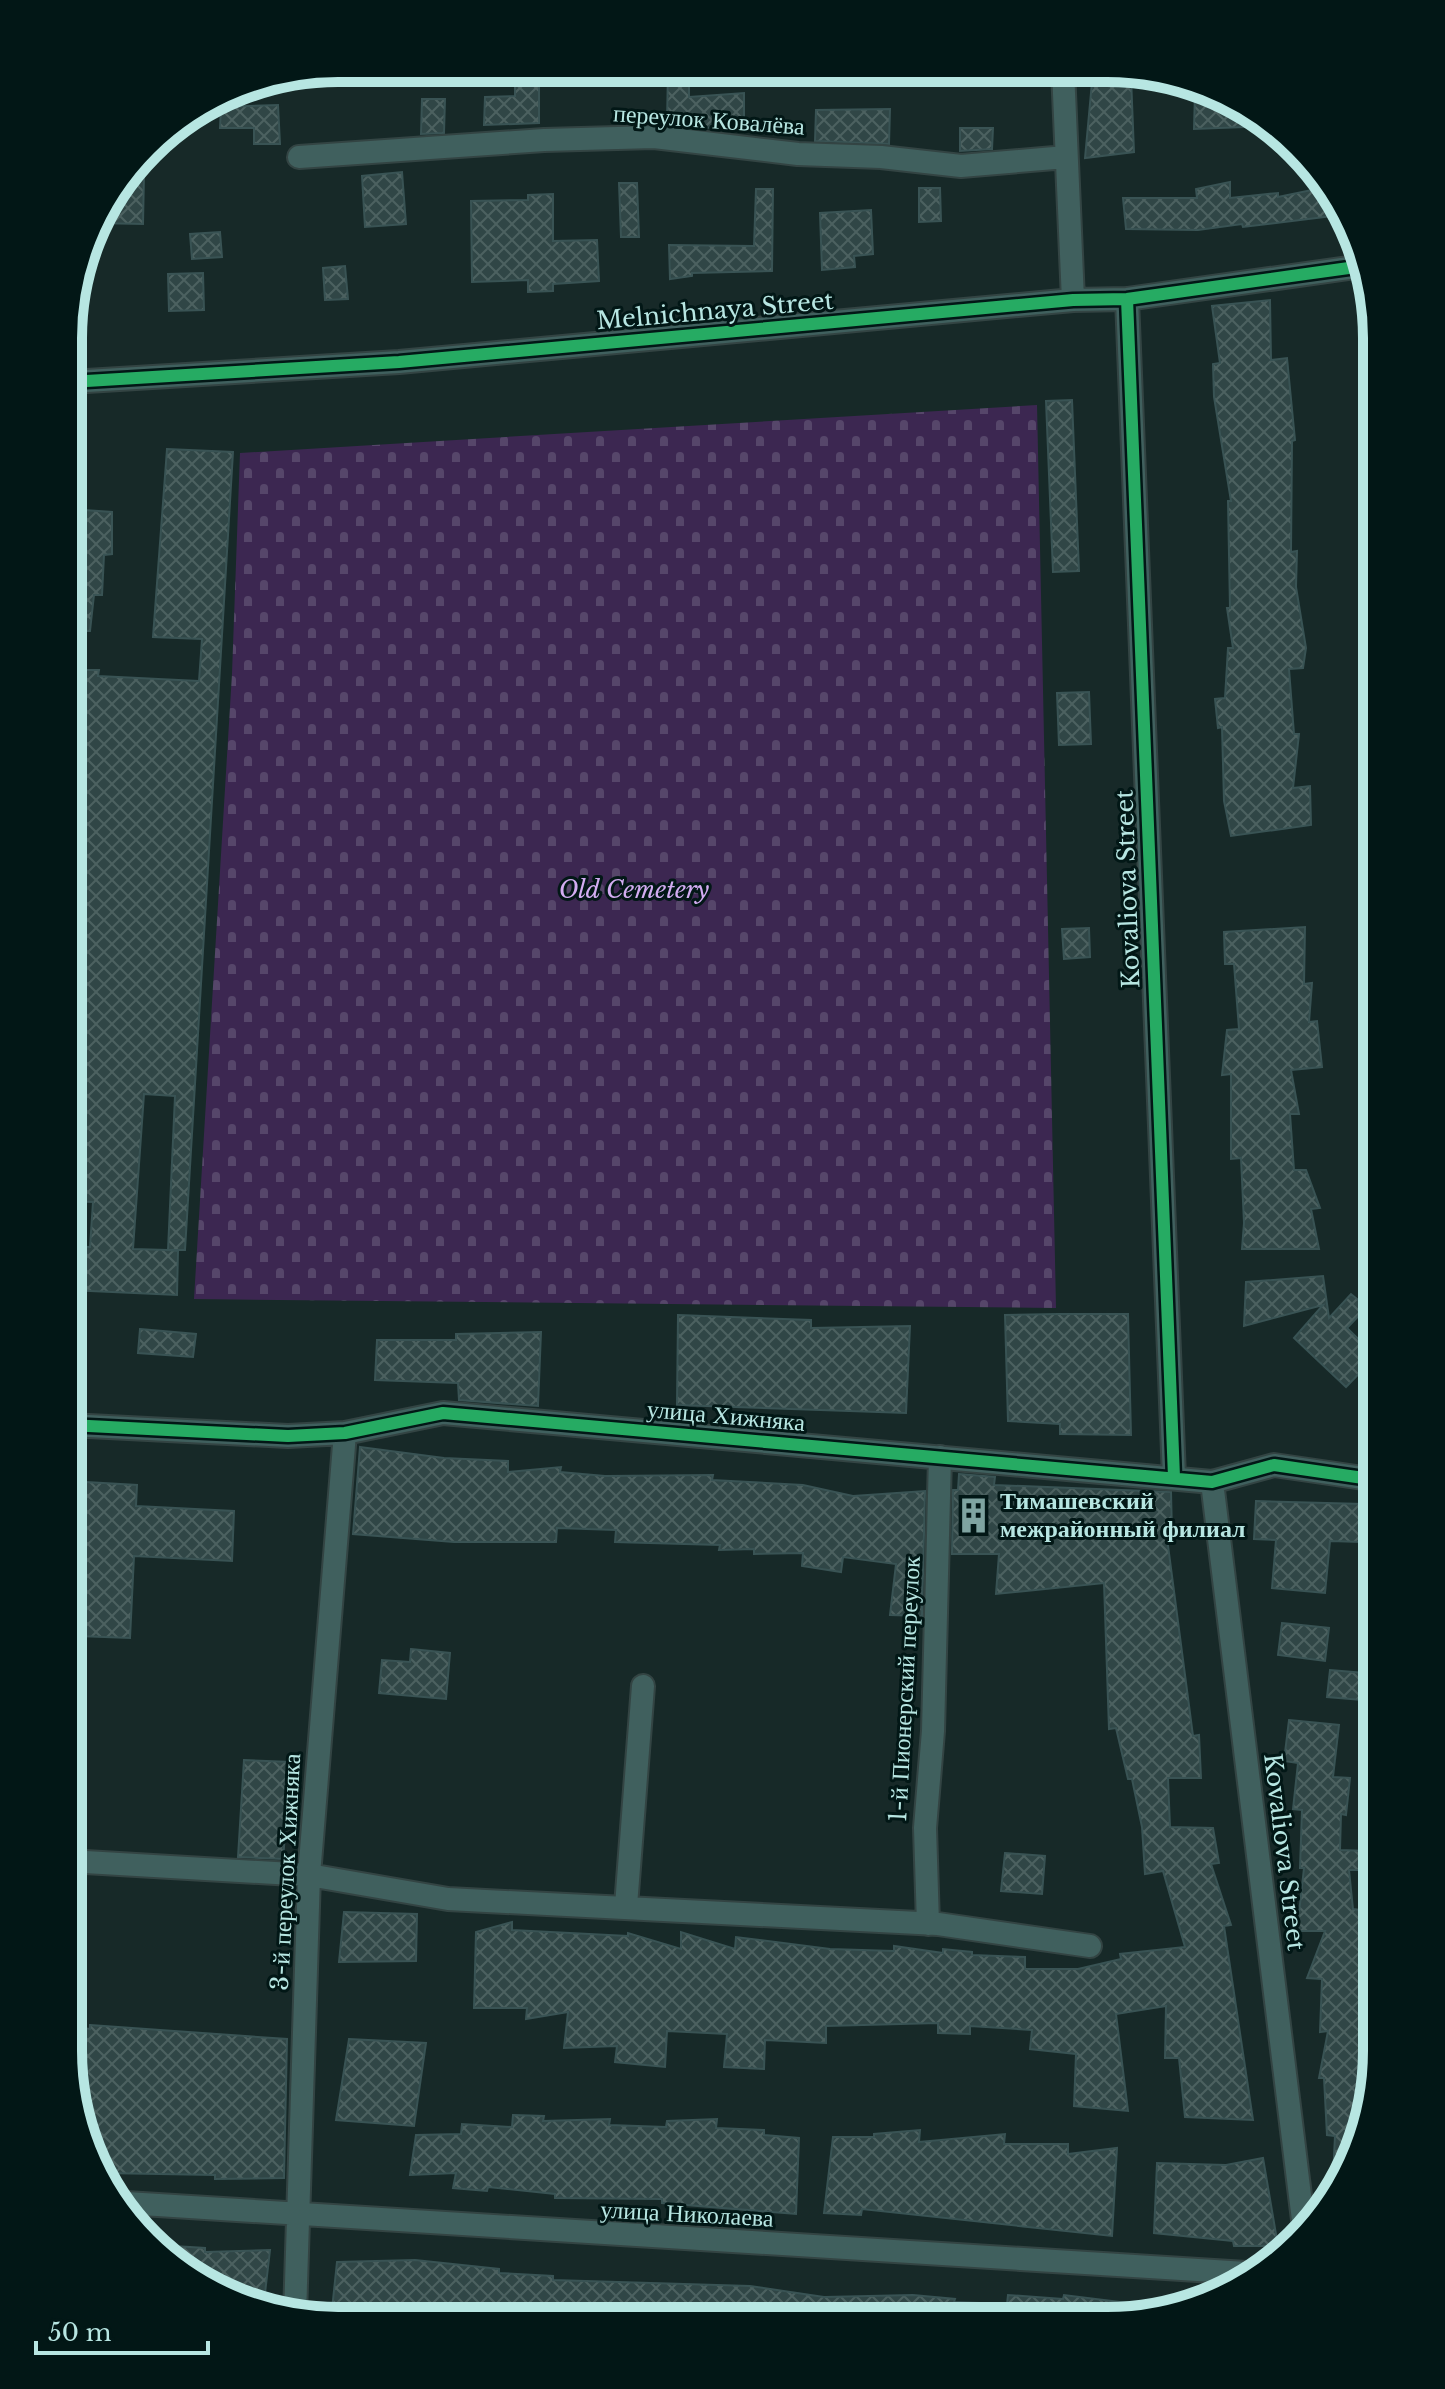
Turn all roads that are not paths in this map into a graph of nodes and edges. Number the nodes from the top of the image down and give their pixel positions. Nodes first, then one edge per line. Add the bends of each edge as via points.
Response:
1 (1063, 82) edge
2 (299, 157) dead end
3 (1066, 157) junction
4 (1352, 267) edge
5 (1127, 299) junction
6 (1073, 300) junction
7 (82, 381) edge
8 (82, 1426) edge
9 (345, 1433) junction
10 (940, 1457) junction
11 (1174, 1477) junction
12 (1362, 1478) edge
13 (1212, 1482) junction
14 (643, 1686) dead end
15 (82, 1862) edge
16 (309, 1875) junction
17 (626, 1906) junction
18 (928, 1924) junction
19 (1090, 1946) dead end
20 (133, 2203) edge
21 (299, 2216) junction
22 (1302, 2216) edge
23 (1236, 2272) edge
24 (295, 2303) edge

1 - 3 street
2 - 3 street, переулок Ковалёва via 654,137 961,166
3 - 6 street
4 - 5 street, Melnichnaya Street
5 - 6 street, Melnichnaya Street
5 - 11 street, Kovaliova Street
6 - 7 street, Melnichnaya Street via 399,362
8 - 9 street, улица Хижняка via 288,1436
9 - 10 street, улица Хижняка via 443,1413
9 - 16 street, 3-й переулок Хижняка
10 - 11 street, улица Хижняка
10 - 18 street, 1-й Пионерский переулок via 933,1731 925,1828
11 - 13 street, улица Хижняка
12 - 13 street, улица Хижняка via 1274,1465
13 - 22 street, Kovaliova Street
14 - 17 street
15 - 16 street
16 - 17 street via 448,1899
16 - 21 street, 3-й переулок Хижняка
17 - 18 street
18 - 19 street
20 - 21 street, улица Николаева
21 - 23 street, улица Николаева
21 - 24 street, 3-й переулок Хижняка

